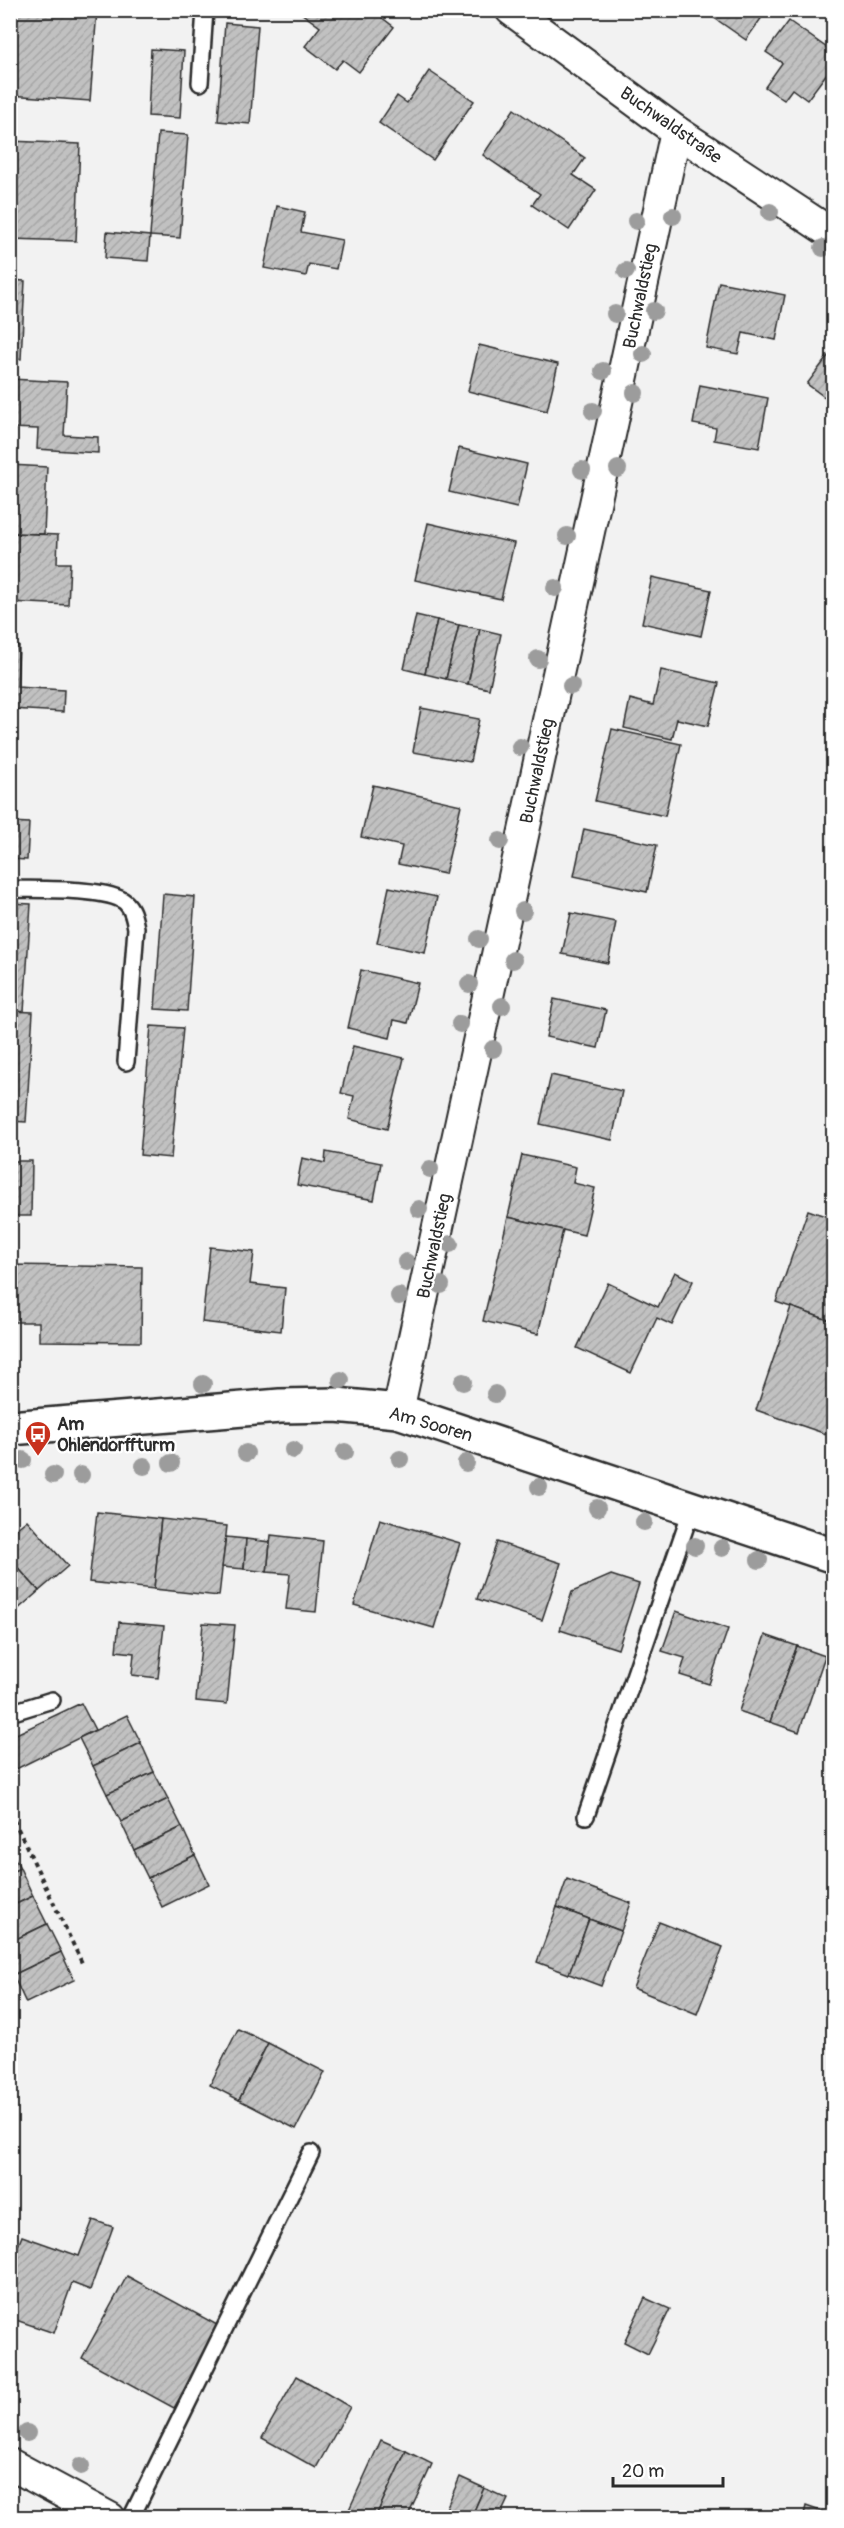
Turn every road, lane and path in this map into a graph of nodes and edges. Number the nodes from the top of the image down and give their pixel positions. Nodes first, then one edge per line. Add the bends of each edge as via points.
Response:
1 (205, 10) edge
2 (511, 10) edge
3 (200, 83) dead end
4 (676, 131) junction
5 (834, 235) edge
6 (10, 889) edge
7 (126, 1062) dead end
8 (398, 1411) junction
9 (10, 1428) edge
10 (692, 1508) junction
11 (834, 1556) edge
12 (52, 1700) dead end
13 (10, 1713) edge
14 (10, 1812) edge
15 (586, 1816) dead end
16 (83, 1965) dead end
17 (310, 2153) dead end
18 (10, 2464) edge
19 (110, 2517) edge
20 (131, 2517) edge

1 - 3 lane
2 - 4 street, Buchwaldstraße
4 - 5 street, Buchwaldstraße
4 - 8 street, Buchwaldstieg
6 - 7 lane via 105,894 125,902 133,912 136,928
8 - 9 street, Am Sooren via 336,1405 280,1406
8 - 10 street, Am Sooren
10 - 11 street, Am Sooren
10 - 15 lane
12 - 13 lane
14 - 16 path
17 - 20 lane
18 - 19 street

